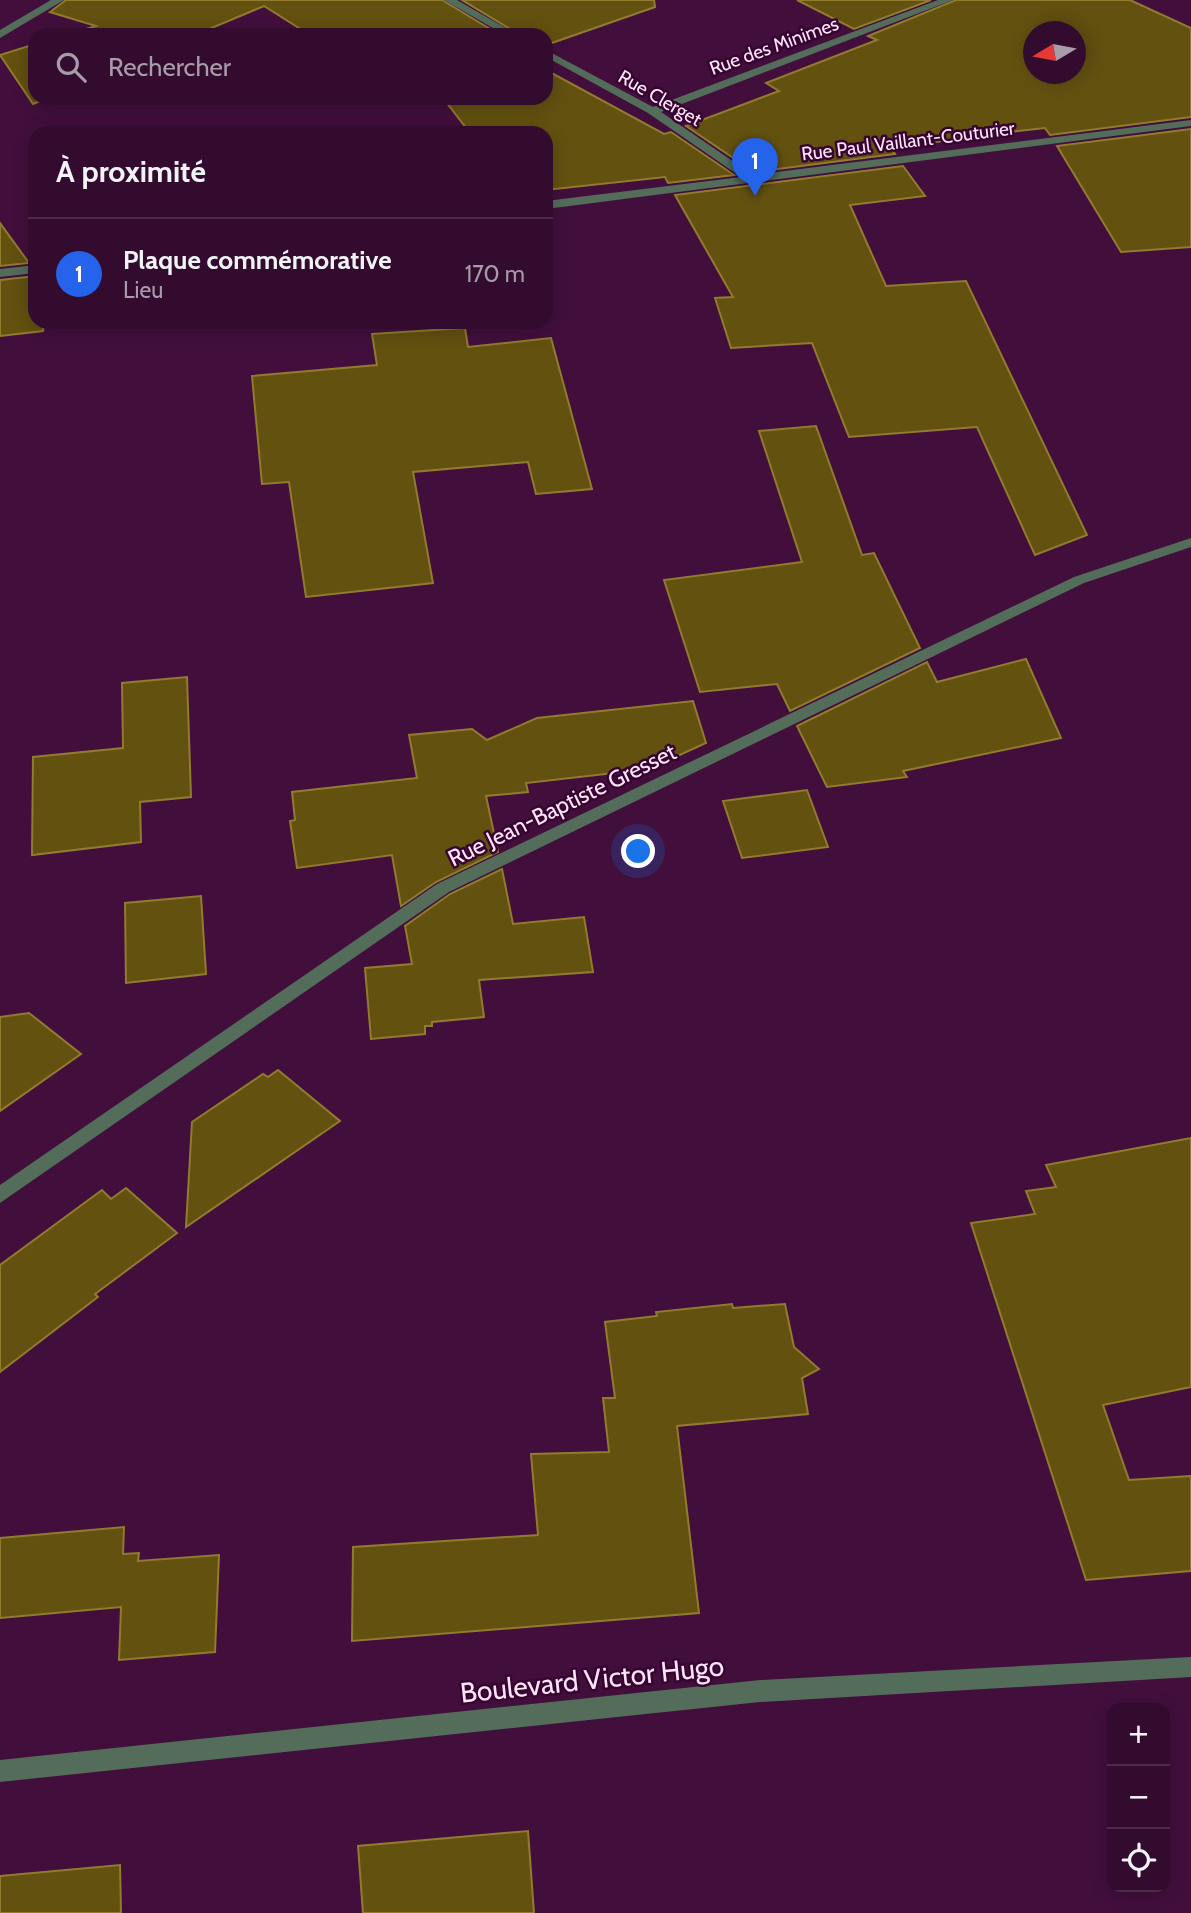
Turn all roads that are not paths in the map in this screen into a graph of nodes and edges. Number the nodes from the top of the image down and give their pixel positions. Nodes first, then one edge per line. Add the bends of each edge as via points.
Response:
1 (59, 0) edge
2 (449, 0) edge
3 (948, 0) edge
4 (500, 28) edge
5 (0, 35) edge
6 (553, 57) edge
7 (652, 111) junction
8 (1191, 123) edge
9 (751, 180) junction
10 (553, 204) edge
11 (28, 270) edge
12 (0, 273) edge
13 (1191, 542) edge
14 (0, 1195) edge
15 (1191, 1667) edge
16 (0, 1771) edge

1 - 5 street
2 - 4 street
3 - 7 street, Rue des Minimes
6 - 7 street, Rue Clerget
7 - 9 street, Rue Clerget
8 - 9 street, Rue Paul Vaillant-Couturier
9 - 10 street, Rue Paul Vaillant-Couturier
11 - 12 street
13 - 14 street, Rue Jean-Baptiste Gresset via 1079,580 443,888
15 - 16 street, Boulevard Victor Hugo via 760,1691

